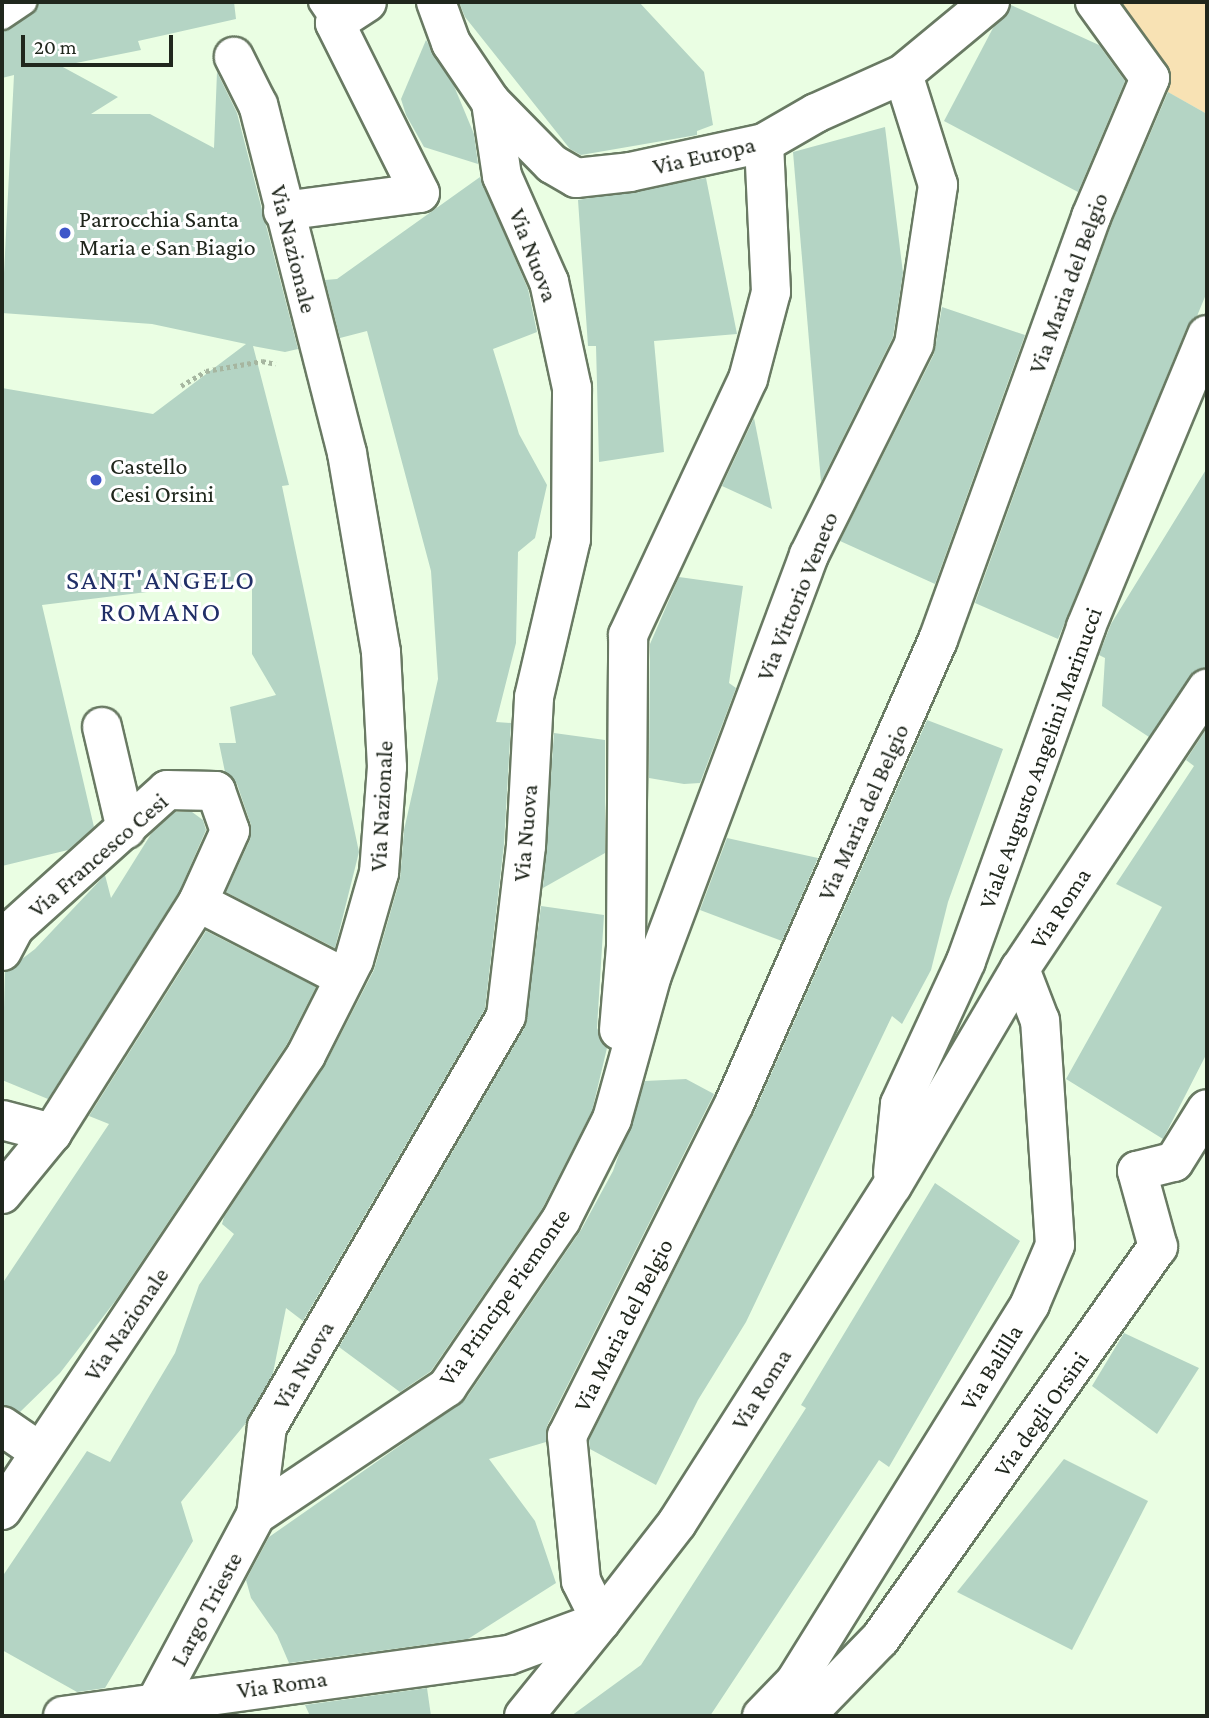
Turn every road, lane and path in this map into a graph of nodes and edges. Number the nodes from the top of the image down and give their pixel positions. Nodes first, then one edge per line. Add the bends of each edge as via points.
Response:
1 (24, 2) edge
2 (367, 2) edge
3 (436, 2) edge
4 (990, 2) edge
5 (1095, 2) edge
6 (328, 12) edge
7 (2, 17) edge
8 (234, 57) dead end
9 (903, 74) junction
10 (491, 102) junction
11 (764, 143) junction
12 (283, 211) junction
13 (1207, 335) edge
14 (325, 371) junction
15 (181, 386) dead end
16 (1207, 689) edge
17 (102, 727) dead end
18 (126, 829) junction
19 (198, 902) junction
20 (6, 934) edge
21 (1020, 969) junction
22 (345, 978) junction
23 (1207, 1109) edge
24 (612, 1119) junction
25 (2, 1120) edge
26 (52, 1133) junction
27 (892, 1186) junction
28 (2, 1194) edge
29 (2, 1426) edge
30 (40, 1452) junction
31 (2, 1510) edge
32 (256, 1515) junction
33 (601, 1621) junction
34 (156, 1702) junction
35 (63, 1716) edge
36 (524, 1716) edge
37 (762, 1716) edge
38 (805, 1716) edge

1 - 7 lane
2 - 6 street
3 - 10 street, Via Europa via 451,43
4 - 9 street, Via Europa
5 - 33 street, Via Maria del Belgio via 1150,78 1091,217 939,640 734,1104 566,1436 581,1581
6 - 12 street via 420,193
8 - 12 street, Via Nazionale via 258,105
9 - 11 street, Via Europa via 816,113
9 - 24 street, Via Vittorio Veneto via 938,185 914,344 808,555 652,975
10 - 11 street, Via Europa via 552,164 576,178 630,172
10 - 32 street, Via Nuova via 502,176 549,282 572,388 571,539 534,696 526,846 506,1016 267,1427
11 - 24 street via 771,292 748,379 628,635 626,947
12 - 14 street, Via Nazionale
13 - 27 street, Viale Augusto Angelini Marinucci via 1087,627 966,961 900,1104
14 - 15 path via 262,361 206,371
14 - 22 street, Via Nazionale via 347,453 381,652 387,766 379,873
16 - 21 street, Via Roma
17 - 18 street
18 - 19 street, Via Francesco Cesi via 167,790 216,791 230,831
18 - 20 street, Via Francesco Cesi
19 - 22 street
19 - 26 street, Via Francesco Cesi
21 - 27 street, Via Roma
21 - 37 street, Via Balilla via 1040,1021 1055,1245 1030,1304 794,1682
22 - 30 street, Via Nazionale via 306,1055
23 - 38 street, Via degli Orsini via 1174,1162 1137,1171 1158,1247 880,1639
24 - 32 street, Via Principe Piemonte via 561,1220 447,1387
25 - 26 street
26 - 28 street, Via Francesco Cesi
27 - 33 street, Via Roma via 677,1523
29 - 30 street
30 - 31 street, Via Nazionale
32 - 34 street, Largo Trieste
33 - 34 street, Via Roma via 509,1655
33 - 36 street
34 - 35 street, Via Roma

